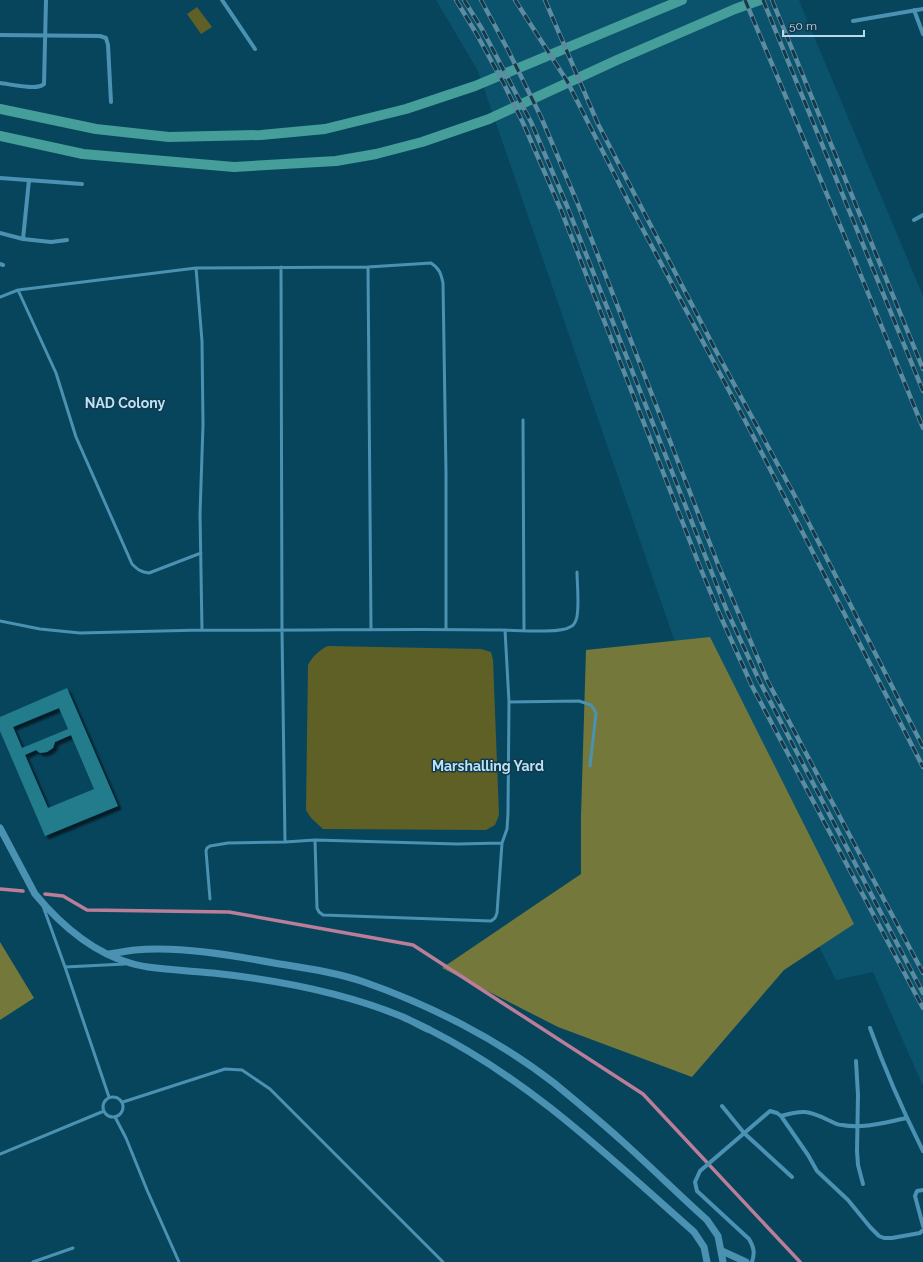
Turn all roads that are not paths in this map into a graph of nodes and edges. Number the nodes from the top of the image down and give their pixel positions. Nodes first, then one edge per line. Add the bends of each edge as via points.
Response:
1 (46, 0) edge
2 (222, 0) edge
3 (682, 0) edge
4 (760, 0) edge
5 (923, 9) edge
6 (914, 10) junction
7 (853, 21) dead end
8 (923, 34) edge
9 (0, 35) edge
10 (45, 35) junction
11 (255, 49) dead end
12 (0, 83) edge
13 (112, 102) dead end
14 (0, 109) edge
15 (0, 136) edge
16 (0, 178) edge
17 (29, 180) junction
18 (82, 184) dead end
19 (923, 215) edge
20 (914, 220) dead end
21 (0, 233) edge
22 (23, 239) junction
23 (67, 240) dead end
24 (368, 266) junction
25 (281, 267) junction
26 (196, 268) junction
27 (18, 290) junction
28 (0, 297) edge
29 (523, 420) dead end
30 (201, 553) junction
31 (577, 572) dead end
32 (0, 621) edge
33 (446, 629) junction
34 (202, 630) junction
35 (371, 630) junction
36 (504, 630) junction
37 (524, 630) junction
38 (282, 631) junction
39 (509, 702) junction
40 (590, 766) dead end
41 (0, 823) edge
42 (2, 830) edge
43 (315, 840) junction
44 (285, 842) junction
45 (502, 843) junction
46 (210, 899) dead end
47 (42, 902) junction
48 (108, 954) junction
49 (131, 964) junction
50 (65, 967) junction
51 (870, 1028) dead end
52 (856, 1061) dead end
53 (109, 1097) junction
54 (123, 1102) junction
55 (722, 1106) dead end
56 (104, 1111) junction
57 (781, 1116) junction
58 (115, 1117) junction
59 (907, 1118) junction
60 (858, 1126) junction
61 (744, 1133) junction
62 (923, 1151) edge
63 (0, 1154) edge
64 (792, 1177) dead end
65 (863, 1184) dead end
66 (923, 1190) edge
67 (923, 1226) edge
68 (922, 1233) edge
69 (73, 1248) dead end
70 (722, 1251) junction
71 (33, 1262) edge
72 (179, 1262) edge
73 (443, 1262) edge
74 (707, 1262) edge
75 (723, 1262) edge
76 (746, 1262) edge
77 (752, 1262) edge

1 - 10 street
2 - 11 street
3 - 14 main road via 475,86 406,109 325,129 261,135 169,137 96,129
4 - 15 main road via 617,60 489,119 422,142 376,154 336,161 234,167 83,154
5 - 6 street
6 - 7 street
6 - 8 street
9 - 10 street
10 - 12 street via 44,84 35,88
10 - 13 street via 106,38
16 - 17 street
17 - 18 street
17 - 22 street
19 - 20 street
21 - 22 street
22 - 23 street via 51,242
24 - 25 lane
24 - 33 lane via 431,263 441,273 446,466
24 - 35 lane
25 - 26 lane
25 - 38 lane
26 - 27 lane
26 - 30 lane via 202,342
27 - 28 lane
27 - 30 lane via 56,373 76,437 132,564 138,570 149,573
29 - 37 lane
30 - 34 lane
31 - 37 lane via 578,606 576,620 572,626 556,630
32 - 34 lane via 80,633
33 - 35 lane
33 - 36 lane
34 - 38 lane
35 - 38 lane
36 - 37 lane
36 - 39 lane
38 - 44 lane
39 - 40 lane via 579,700 591,705 596,713
39 - 45 lane via 508,813 507,830
41 - 42 lane
42 - 47 street via 35,894
43 - 44 lane
43 - 45 lane
43 - 45 lane via 317,908 323,915 491,921 497,914
44 - 46 lane via 228,843 207,848
47 - 48 street via 81,938
47 - 50 lane
48 - 49 street
48 - 70 street via 155,949 189,951 243,957 340,975 406,998 447,1017 516,1056 616,1135 707,1220 718,1236
49 - 50 lane
49 - 74 street via 273,980 328,992 403,1017 440,1035 498,1069 568,1120 694,1232 704,1247
50 - 53 lane
51 - 59 street
52 - 60 street
53 - 54 lane via 117,1097
53 - 56 lane via 104,1103
54 - 58 lane via 121,1114
54 - 73 lane via 225,1069 242,1070 270,1089
55 - 61 street
56 - 58 lane
56 - 63 lane
57 - 60 street via 808,1112 841,1125
57 - 61 street via 770,1111
57 - 68 street via 817,1171 848,1200 879,1236 892,1238
58 - 72 lane
59 - 60 street
59 - 62 street
60 - 65 street via 858,1165
61 - 64 street
61 - 77 street via 700,1171 695,1182 697,1191 753,1244
66 - 67 street via 917,1191 915,1196
69 - 71 lane
70 - 75 street
70 - 76 street

